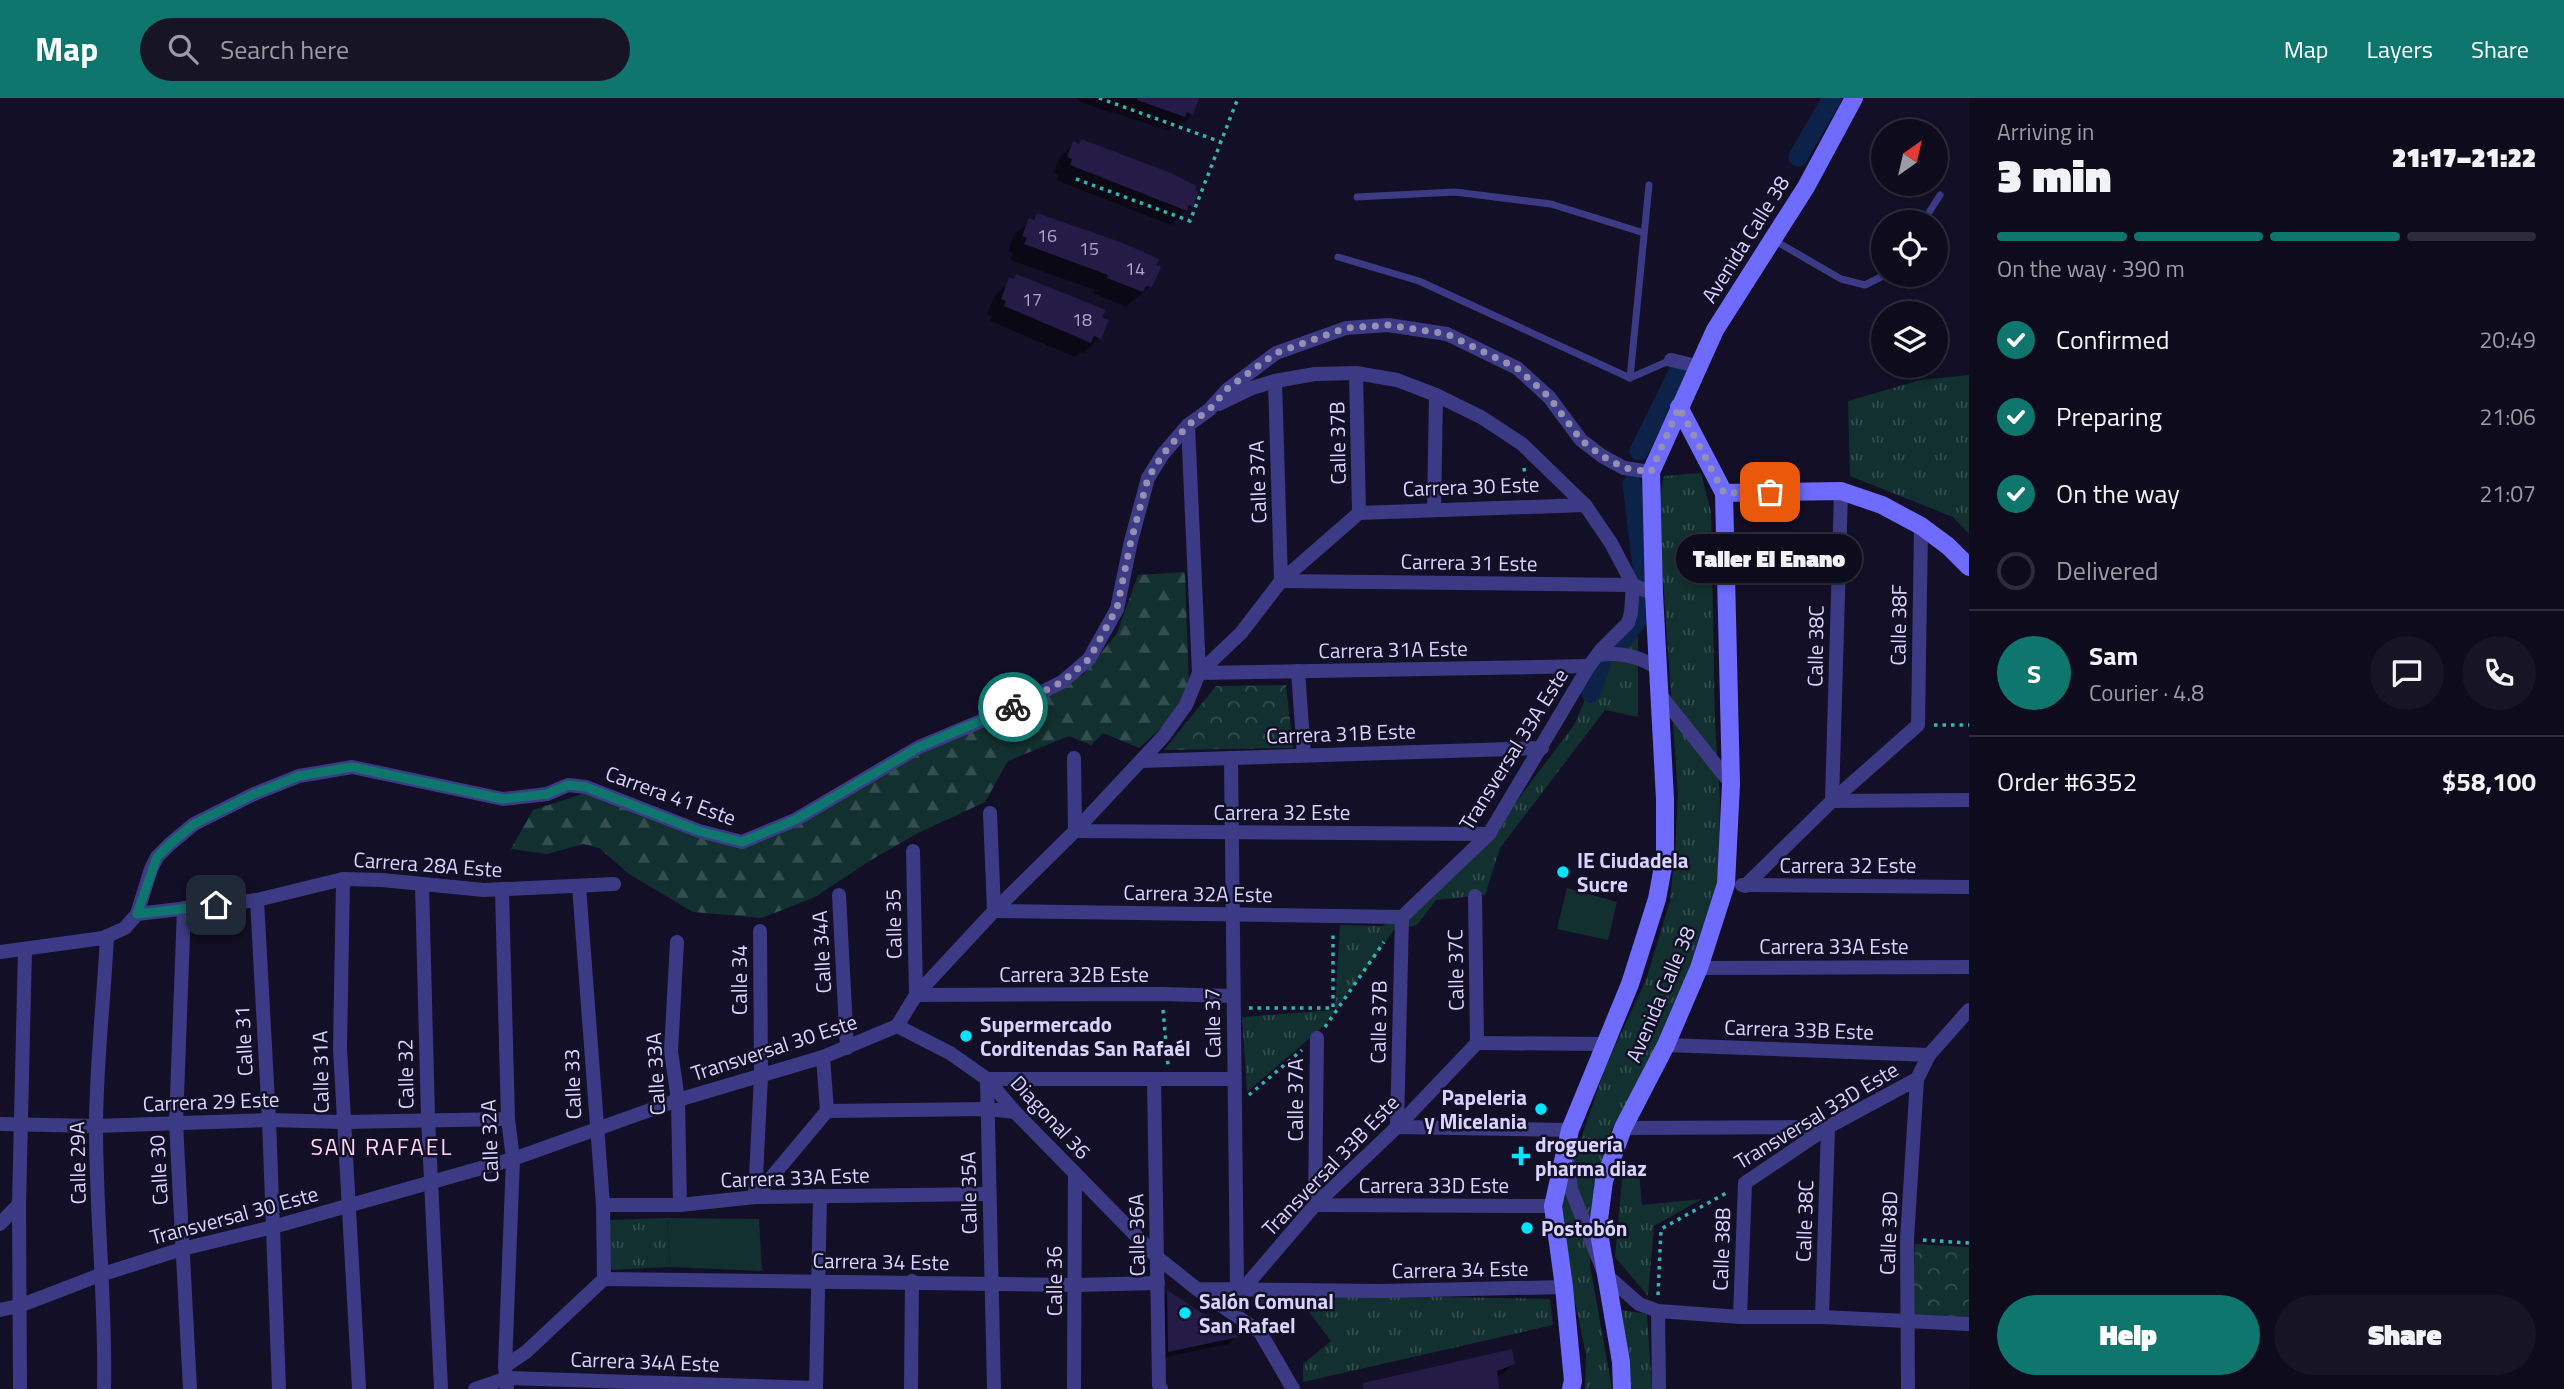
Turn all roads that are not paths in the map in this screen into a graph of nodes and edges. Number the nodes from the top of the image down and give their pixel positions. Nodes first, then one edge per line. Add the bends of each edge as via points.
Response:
1 (1854, 98) edge
2 (1649, 185) dead end
3 (1357, 197) dead end
4 (1644, 233) junction
5 (1772, 239) junction
6 (1338, 257) dead end
7 (1871, 282) edge
8 (1671, 360) joint
9 (1697, 366) junction
10 (1356, 373) junction
11 (1630, 378) junction
12 (1275, 381) junction
13 (1436, 395) junction
14 (1679, 407) junction
15 (1209, 410) junction
16 (1188, 425) junction
17 (1651, 472) junction
18 (1841, 491) junction
19 (1724, 493) junction
20 (1585, 505) junction
21 (1434, 510) junction
22 (1359, 513) junction
23 (1921, 526) junction
24 (1969, 567) edge
25 (1281, 581) junction
26 (1633, 585) junction
27 (1654, 594) junction
28 (1593, 661) junction
29 (1658, 669) junction
30 (1298, 671) junction
31 (1199, 673) junction
32 (1659, 693) junction
33 (1542, 748) junction
34 (1304, 755) junction
35 (1074, 758) dead end
36 (1230, 758) junction
37 (1142, 761) junction
38 (1731, 784) junction
39 (1969, 800) edge
40 (1832, 801) junction
41 (990, 813) dead end
42 (1075, 831) junction
43 (1231, 832) junction
44 (1489, 834) junction
45 (913, 851) dead end
46 (343, 879) junction
47 (422, 884) junction
48 (614, 884) dead end
49 (1726, 884) junction
50 (579, 886) junction
51 (1745, 886) junction
52 (1969, 887) edge
53 (502, 891) junction
54 (839, 895) dead end
55 (1475, 896) dead end
56 (257, 900) junction
57 (184, 908) junction
58 (994, 911) junction
59 (137, 914) junction
60 (1232, 914) junction
61 (1402, 917) junction
62 (760, 930) dead end
63 (107, 936) junction
64 (677, 942) dead end
65 (25, 949) junction
66 (0, 952) edge
67 (1969, 967) edge
68 (1699, 968) junction
69 (916, 995) junction
70 (1233, 1002) junction
71 (1969, 1010) edge
72 (897, 1026) junction
73 (1317, 1038) road end
74 (1477, 1043) junction
75 (1605, 1044) junction
76 (1666, 1045) junction
77 (847, 1048) junction
78 (1929, 1055) junction
79 (823, 1057) junction
80 (761, 1076) junction
81 (987, 1079) junction
82 (1154, 1079) junction
83 (1234, 1079) junction
84 (1917, 1079) junction
85 (678, 1100) junction
86 (988, 1109) junction
87 (827, 1111) junction
88 (1015, 1112) junction
89 (428, 1118) junction
90 (269, 1119) junction
91 (508, 1119) junction
92 (343, 1122) junction
93 (22, 1123) junction
94 (176, 1123) junction
95 (0, 1124) edge
96 (96, 1126) junction
97 (1397, 1127) junction
98 (1828, 1127) junction
99 (595, 1128) junction
100 (1623, 1128) junction
101 (1568, 1138) junction
102 (513, 1158) junction
103 (1075, 1173) junction
104 (432, 1180) junction
105 (1745, 1182) joint
106 (989, 1194) junction
107 (820, 1196) junction
108 (755, 1197) junction
109 (19, 1204) junction
110 (347, 1205) junction
111 (603, 1205) junction
112 (680, 1205) junction
113 (1315, 1205) junction
114 (1553, 1206) junction
115 (0, 1224) edge
116 (273, 1227) junction
117 (182, 1249) junction
118 (1158, 1258) junction
119 (1605, 1273) junction
120 (100, 1275) junction
121 (604, 1279) junction
122 (818, 1281) junction
123 (912, 1281) junction
124 (1158, 1283) junction
125 (991, 1284) junction
126 (1075, 1285) junction
127 (1564, 1287) junction
128 (1240, 1288) junction
129 (1197, 1289) junction
130 (19, 1306) junction
131 (0, 1310) edge
132 (1658, 1311) junction
133 (1740, 1317) junction
134 (1822, 1317) junction
135 (1908, 1322) junction
136 (1969, 1324) edge
137 (507, 1378) edge
138 (594, 1385) edge
139 (670, 1385) edge
140 (20, 1389) edge
141 (104, 1389) edge
142 (190, 1389) edge
143 (279, 1389) edge
144 (359, 1389) edge
145 (441, 1389) edge
146 (475, 1389) edge
147 (816, 1389) edge
148 (911, 1389) edge
149 (993, 1389) edge
150 (1074, 1389) edge
151 (1161, 1389) edge
152 (1293, 1389) edge
153 (1571, 1389) edge
154 (1622, 1389) edge
155 (1659, 1389) edge
156 (1908, 1389) edge

1 - 5 street, Avenida Calle 38
2 - 4 lane
3 - 4 lane via 1455,192 1551,204
4 - 11 lane
5 - 7 lane via 1841,279 1865,285
5 - 9 street, Avenida Calle 38
6 - 11 lane via 1419,281
8 - 9 street
8 - 11 lane
9 - 14 street, Avenida Calle 38
10 - 12 street
10 - 13 street via 1398,380
10 - 22 street, Calle 37B
12 - 15 street
12 - 25 street, Calle 37A
13 - 20 street via 1522,444
13 - 21 street
14 - 17 street, Avenida Calle 38
14 - 19 street, Avenida Calle 38
15 - 16 street, Carrera 41 Este
15 - 17 street via 1228,388 1276,353 1346,328 1388,325 1447,334 1517,368 1549,397 1581,440 1624,468
16 - 31 street
16 - 59 street, Carrera 41 Este via 1148,478 1117,608 1089,659 1062,682 919,747 795,820 742,842 699,831 586,787 568,785 547,794 503,799 352,767 299,776 194,824 157,857
17 - 27 street, Avenida Calle 38
18 - 19 street
18 - 23 street via 1882,505
18 - 40 street, Calle 38C
19 - 38 street, Avenida Calle 38
20 - 21 street, Carrera 30 Este
20 - 26 street
21 - 22 street, Carrera 30 Este
22 - 25 street
23 - 24 street
23 - 40 street, Calle 38F via 1917,725
25 - 26 street, Carrera 31 Este
25 - 31 street via 1241,633
26 - 27 street, Carrera 31 Este
26 - 28 street, Transversal 33A Este via 1628,623
27 - 29 street, Avenida Calle 38
28 - 29 street, Carrera 31A Este via 1609,654 1645,659
28 - 30 street, Carrera 31A Este
28 - 33 street, Transversal 33A Este
29 - 32 street, Avenida Calle 38
30 - 31 street, Carrera 31A Este
30 - 34 street
31 - 37 street via 1186,705
32 - 38 street
32 - 75 street, Avenida Calle 38 via 1665,856 1654,911
33 - 34 street, Carrera 31B Este
33 - 44 street, Transversal 33A Este
34 - 36 street, Carrera 31B Este
35 - 42 street
36 - 37 street, Carrera 31B Este
36 - 43 street, Calle 37
37 - 42 street
38 - 49 street, Avenida Calle 38
39 - 40 street
40 - 51 street
41 - 58 street
42 - 43 street, Carrera 32 Este
42 - 58 street
43 - 44 street, Carrera 32 Este
43 - 60 street, Calle 37
44 - 61 street, Transversal 33A Este
45 - 69 street, Calle 35
46 - 47 street, Carrera 28A Este
46 - 56 street, Carrera 28A Este
46 - 92 street, Calle 31A
47 - 53 street, Carrera 28A Este
47 - 89 street, Calle 32
48 - 50 street, Carrera 28A Este
49 - 51 street, Carrera 32 Este
49 - 68 street, Avenida Calle 38
50 - 53 street, Carrera 28A Este
50 - 99 street, Calle 33
51 - 52 street, Carrera 32 Este
53 - 91 street, Calle 32A
54 - 77 street, Calle 34A
55 - 74 street, Calle 37C
56 - 57 street, Carrera 28A Este
56 - 90 street, Calle 31
57 - 59 street, Carrera 28A Este
57 - 94 street, Calle 30
58 - 60 street, Carrera 32A Este
58 - 69 street
59 - 63 street via 125,928
60 - 61 street, Carrera 32A Este
60 - 70 street, Calle 37
61 - 97 street, Calle 37B
62 - 80 street, Calle 34
63 - 65 street
63 - 96 street, Calle 29A
64 - 85 street, Calle 33A via 671,1051
65 - 66 street
65 - 93 street
67 - 68 street, Carrera 33A Este
68 - 76 street, Avenida Calle 38
69 - 70 street, Carrera 32B Este via 1162,994
69 - 72 street
70 - 83 street, Calle 37
71 - 78 street, Transversal 33D Este
72 - 77 street, Transversal 30 Este
72 - 81 street, Diagonal 36 via 950,1053
73 - 113 street, Calle 37A
74 - 75 street
74 - 97 street, Transversal 33B Este
75 - 101 street, Avenida Calle 38
76 - 78 street, Carrera 33B Este
76 - 100 street, Avenida Calle 38
77 - 79 street, Transversal 30 Este
78 - 84 street, Transversal 33D Este
79 - 80 street, Transversal 30 Este
79 - 87 street
80 - 85 street, Transversal 30 Este
80 - 108 street, Calle 34
81 - 82 street
81 - 86 street, Calle 35A
81 - 88 street, Diagonal 36
82 - 83 street
82 - 118 street, Calle 36A
83 - 128 street, Calle 37
84 - 98 street, Transversal 33D Este
84 - 135 street, Calle 38D via 1907,1239
85 - 99 street, Transversal 30 Este
85 - 112 street, Calle 33A
86 - 87 street
86 - 88 street
86 - 106 street, Calle 35A
87 - 108 street
88 - 103 street, Diagonal 36
89 - 91 street, Carrera 29 Este
89 - 92 street, Carrera 29 Este
89 - 104 street, Calle 32
90 - 92 street, Carrera 29 Este
90 - 94 street, Carrera 29 Este
90 - 116 street, Calle 31
91 - 102 street, Calle 32A
92 - 110 street, Calle 31A
93 - 95 street, Carrera 29 Este
93 - 96 street, Carrera 29 Este
93 - 109 street
94 - 96 street, Carrera 29 Este
94 - 117 street, Calle 30
96 - 120 street, Calle 29A
97 - 101 street
97 - 113 street, Transversal 33B Este
98 - 100 street
98 - 105 street, Transversal 33D Este
98 - 134 street, Calle 38C
99 - 102 street, Transversal 30 Este
99 - 111 street, Calle 33
100 - 119 street, Avenida Calle 38 via 1604,1181 1599,1216
101 - 114 street, Avenida Calle 38
101 - 119 street via 1571,1189
102 - 104 street, Transversal 30 Este
102 - 137 street, Calle 32A
103 - 118 street, Diagonal 36
103 - 126 street, Calle 36
104 - 110 street, Transversal 30 Este
104 - 145 street, Calle 32
105 - 133 street, Calle 38B
106 - 107 street, Carrera 33A Este
106 - 125 street, Calle 35A
107 - 108 street, Carrera 33A Este
107 - 122 street
108 - 112 street, Carrera 33A Este
109 - 115 street
109 - 130 street
110 - 116 street, Transversal 30 Este
110 - 144 street, Calle 31A
111 - 112 street, Carrera 33A Este
111 - 121 street, Calle 33
113 - 114 street, Carrera 33D Este
113 - 128 street, Transversal 33B Este
114 - 127 street, Avenida Calle 38
116 - 117 street, Transversal 30 Este
116 - 143 street, Calle 31
117 - 120 street, Transversal 30 Este
117 - 142 street, Calle 30
118 - 124 street, Calle 36A
118 - 129 street
119 - 132 street via 1639,1304
119 - 154 street, Avenida Calle 38
120 - 130 street, Transversal 30 Este
120 - 141 street, Calle 29A
121 - 122 street, Carrera 34 Este
121 - 137 street via 526,1352
122 - 123 street, Carrera 34 Este
122 - 147 street
123 - 125 street, Carrera 34 Este
123 - 148 street
124 - 126 street, Carrera 34 Este
124 - 151 street, Calle 36A
125 - 126 street, Carrera 34 Este
125 - 149 street, Calle 35A
126 - 150 street, Calle 36
127 - 128 street, Carrera 34 Este
127 - 153 street, Avenida Calle 38
128 - 129 street, Carrera 34 Este
129 - 152 street via 1260,1332
130 - 131 street, Transversal 30 Este
130 - 140 street
132 - 133 street
132 - 155 street
133 - 134 street
134 - 135 street
135 - 136 street
135 - 156 street, Calle 38D
137 - 138 street, Carrera 34A Este
137 - 146 street, Carrera 34A Este
138 - 139 street, Carrera 34A Este
139 - 147 street, Carrera 34A Este

